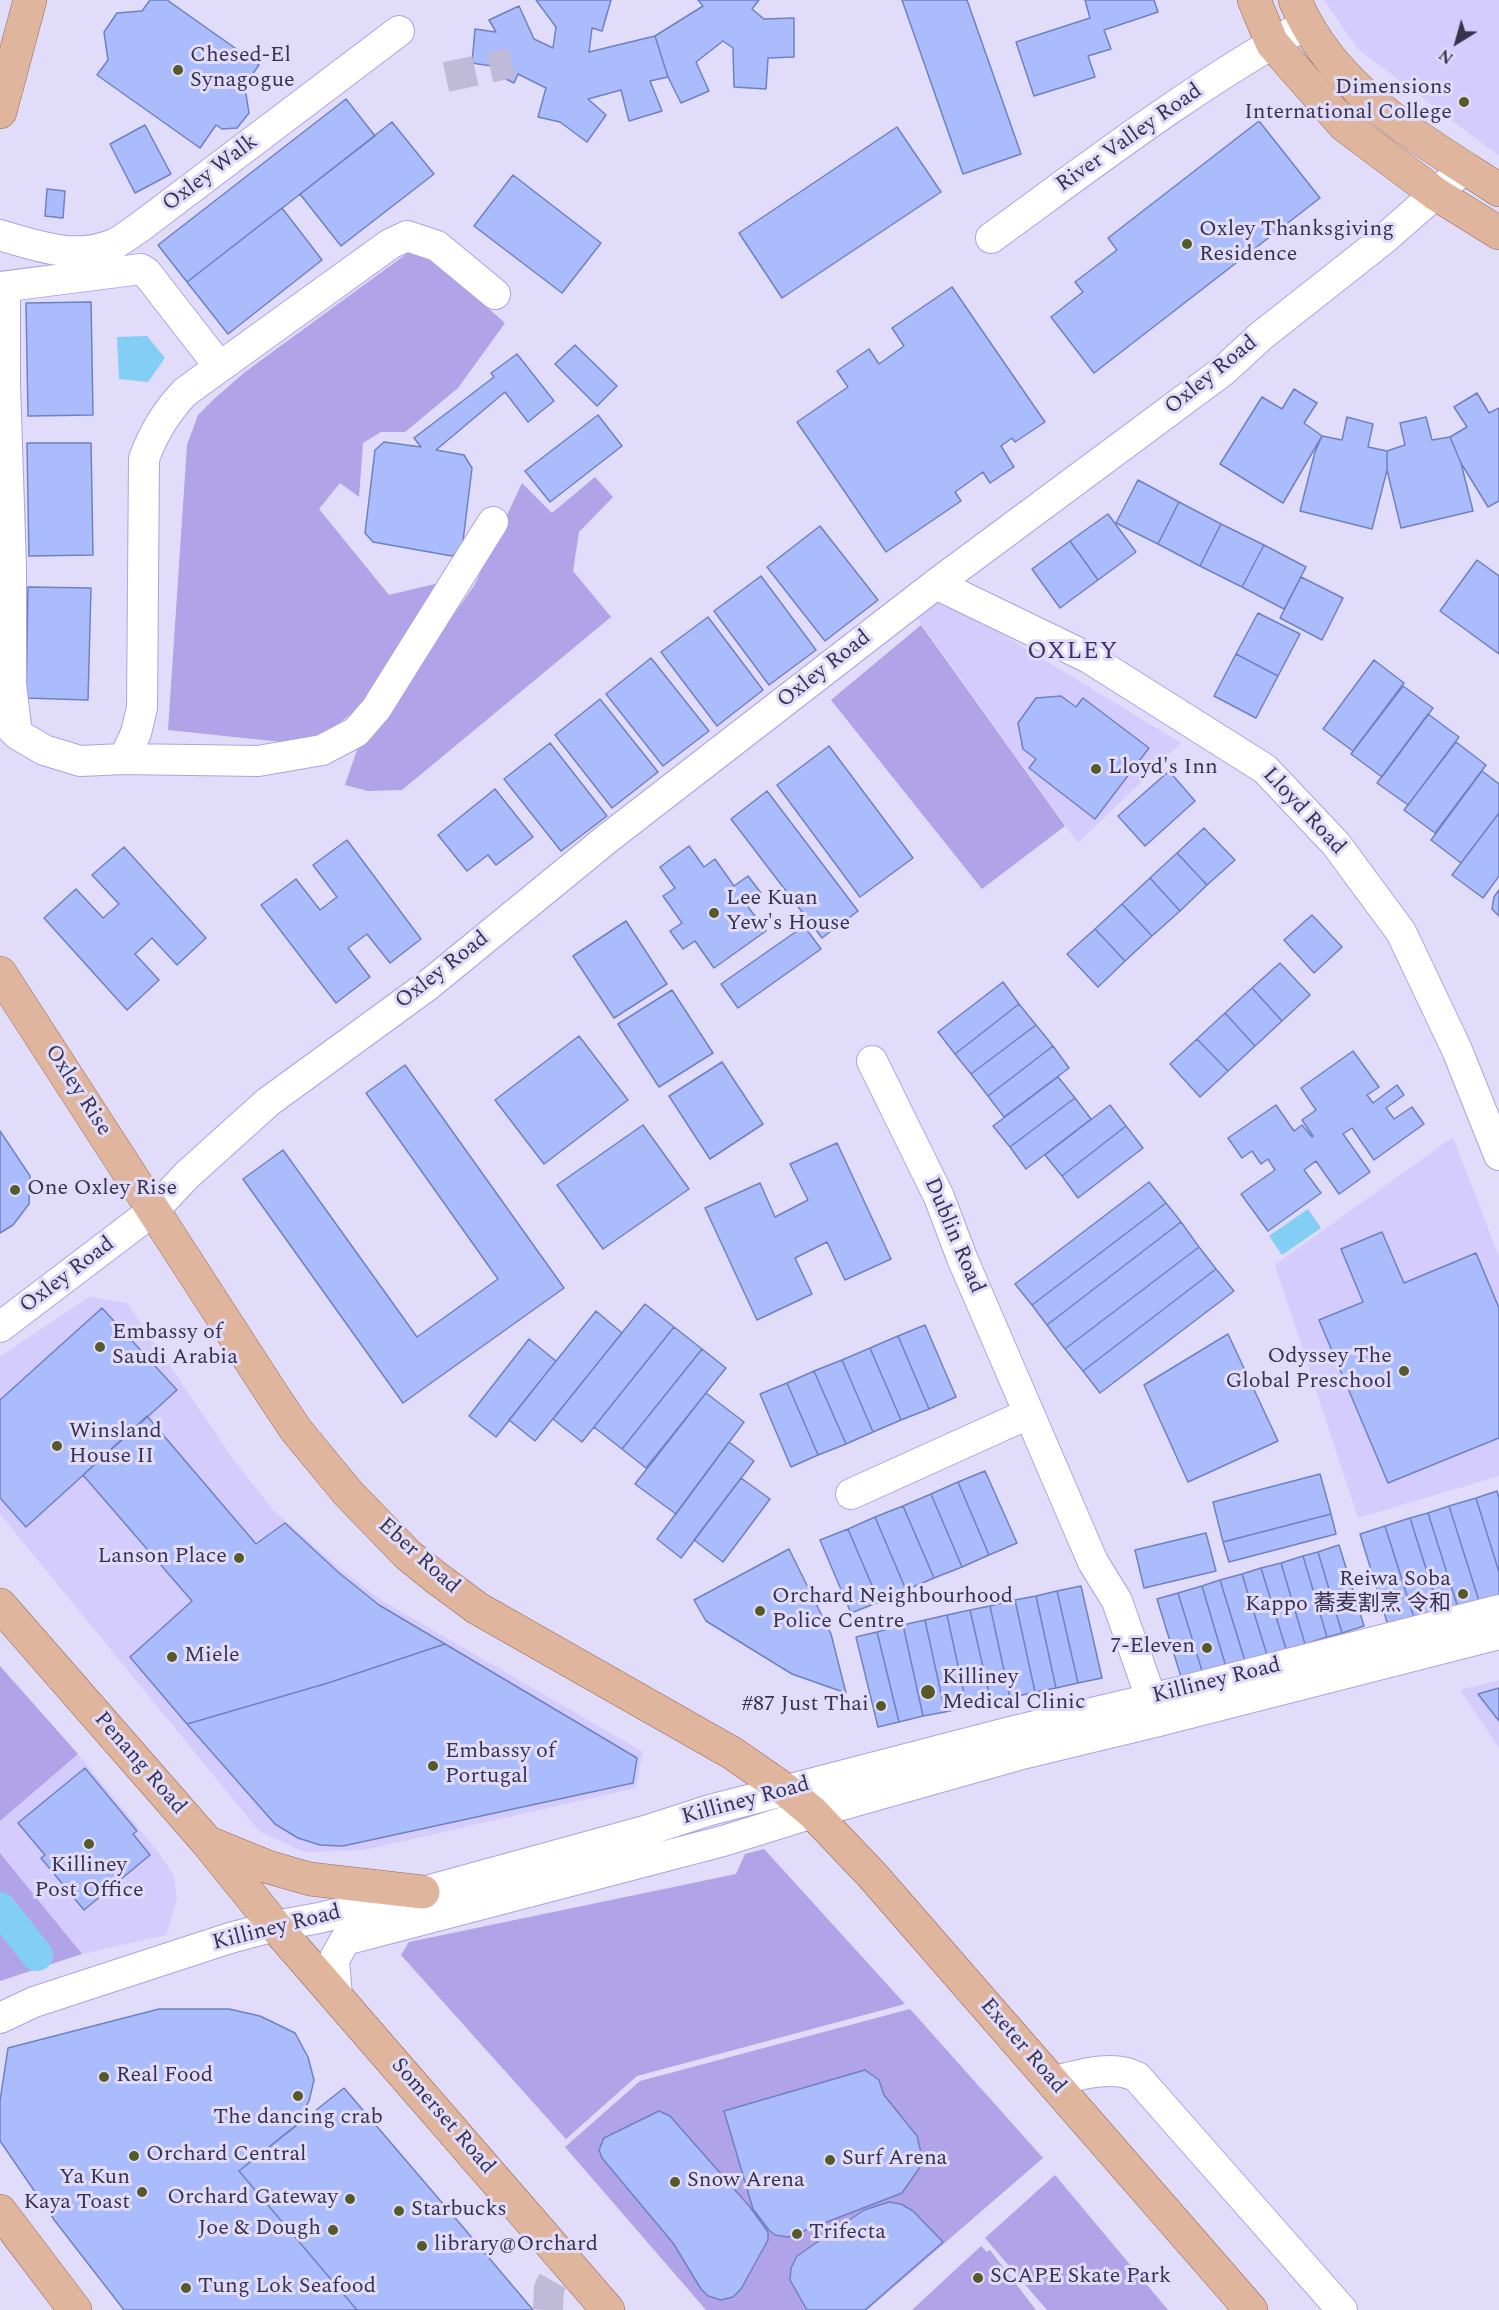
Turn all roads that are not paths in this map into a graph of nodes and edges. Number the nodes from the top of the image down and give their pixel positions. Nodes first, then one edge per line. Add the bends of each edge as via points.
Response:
1 (30, 0) edge
2 (1254, 0) edge
3 (1300, 12) edge
4 (399, 31) dead end
5 (1272, 43) junction
6 (0, 112) edge
7 (1465, 168) junction
8 (1499, 190) edge
9 (1436, 194) junction
10 (1499, 233) edge
11 (0, 235) edge
12 (991, 238) dead end
13 (3, 287) edge
14 (495, 294) dead end
15 (219, 366) junction
16 (493, 522) dead end
17 (936, 584) junction
18 (8, 726) edge
19 (124, 759) junction
20 (0, 973) edge
21 (872, 1061) dead end
22 (1499, 1155) edge
23 (149, 1202) junction
24 (0, 1306) edge
25 (0, 1327) edge
26 (1028, 1414) junction
27 (851, 1494) dead end
28 (0, 1605) edge
29 (1499, 1610) edge
30 (1499, 1634) edge
31 (1145, 1713) junction
32 (787, 1791) junction
33 (813, 1813) junction
34 (207, 1842) junction
35 (423, 1892) junction
36 (275, 1926) junction
37 (337, 1996) junction
38 (0, 2018) edge
39 (1052, 2082) junction
40 (0, 2211) edge
41 (75, 2310) edge
42 (609, 2310) edge
43 (1251, 2310) edge
44 (1342, 2310) edge

1 - 6 main road
2 - 5 main road
3 - 5 street, River Valley Road
3 - 7 main road, River Valley Road via 1346,79 1385,113
4 - 11 street, Oxley Walk via 114,244 82,251 58,250
5 - 9 main road via 1345,126
5 - 12 street, River Valley Road via 1184,99
7 - 8 main road, River Valley Road
7 - 9 street, Oxley Road
9 - 10 main road
9 - 17 street, Oxley Road via 1223,371
13 - 15 street via 141,269
13 - 18 street via 11,567
14 - 15 street via 437,246 407,236 390,244
15 - 19 street via 174,404 150,440 144,459 142,708
16 - 19 street via 376,709 356,732 322,750 258,760
17 - 22 street, Lloyd Road via 1089,658 1265,769 1336,844 1401,932 1457,1050
17 - 23 street, Oxley Road via 608,838 427,986 268,1102 187,1175
18 - 19 street via 44,750 80,761
20 - 23 main road, Oxley Rise
21 - 26 street, Dublin Road via 939,1197
23 - 24 street, Oxley Road
23 - 25 street, Oxley Road
23 - 32 main road, Eber Road via 296,1430 348,1493 408,1554 477,1608 708,1738
26 - 27 street
26 - 31 street, Dublin Road via 1093,1562 1117,1601
28 - 34 main road, Penang Road
29 - 31 street, Killiney Road
30 - 31 street, Killiney Road
31 - 32 street, Killiney Road via 1014,1731
31 - 33 street, Killiney Road via 1018,1755
32 - 33 main road, Exeter Road
32 - 35 street, Killiney Road
33 - 37 street, Killiney Road via 622,1869 345,1940 334,1960
33 - 39 main road, Exeter Road
34 - 35 main road via 310,1879
34 - 36 main road, Penang Road
35 - 36 street, Killiney Road
36 - 37 main road, Somerset Road
36 - 38 street, Killiney Road via 34,2002
37 - 42 main road, Somerset Road
39 - 43 main road, Exeter Road
39 - 44 street via 1122,2070 1137,2076
40 - 41 main road

